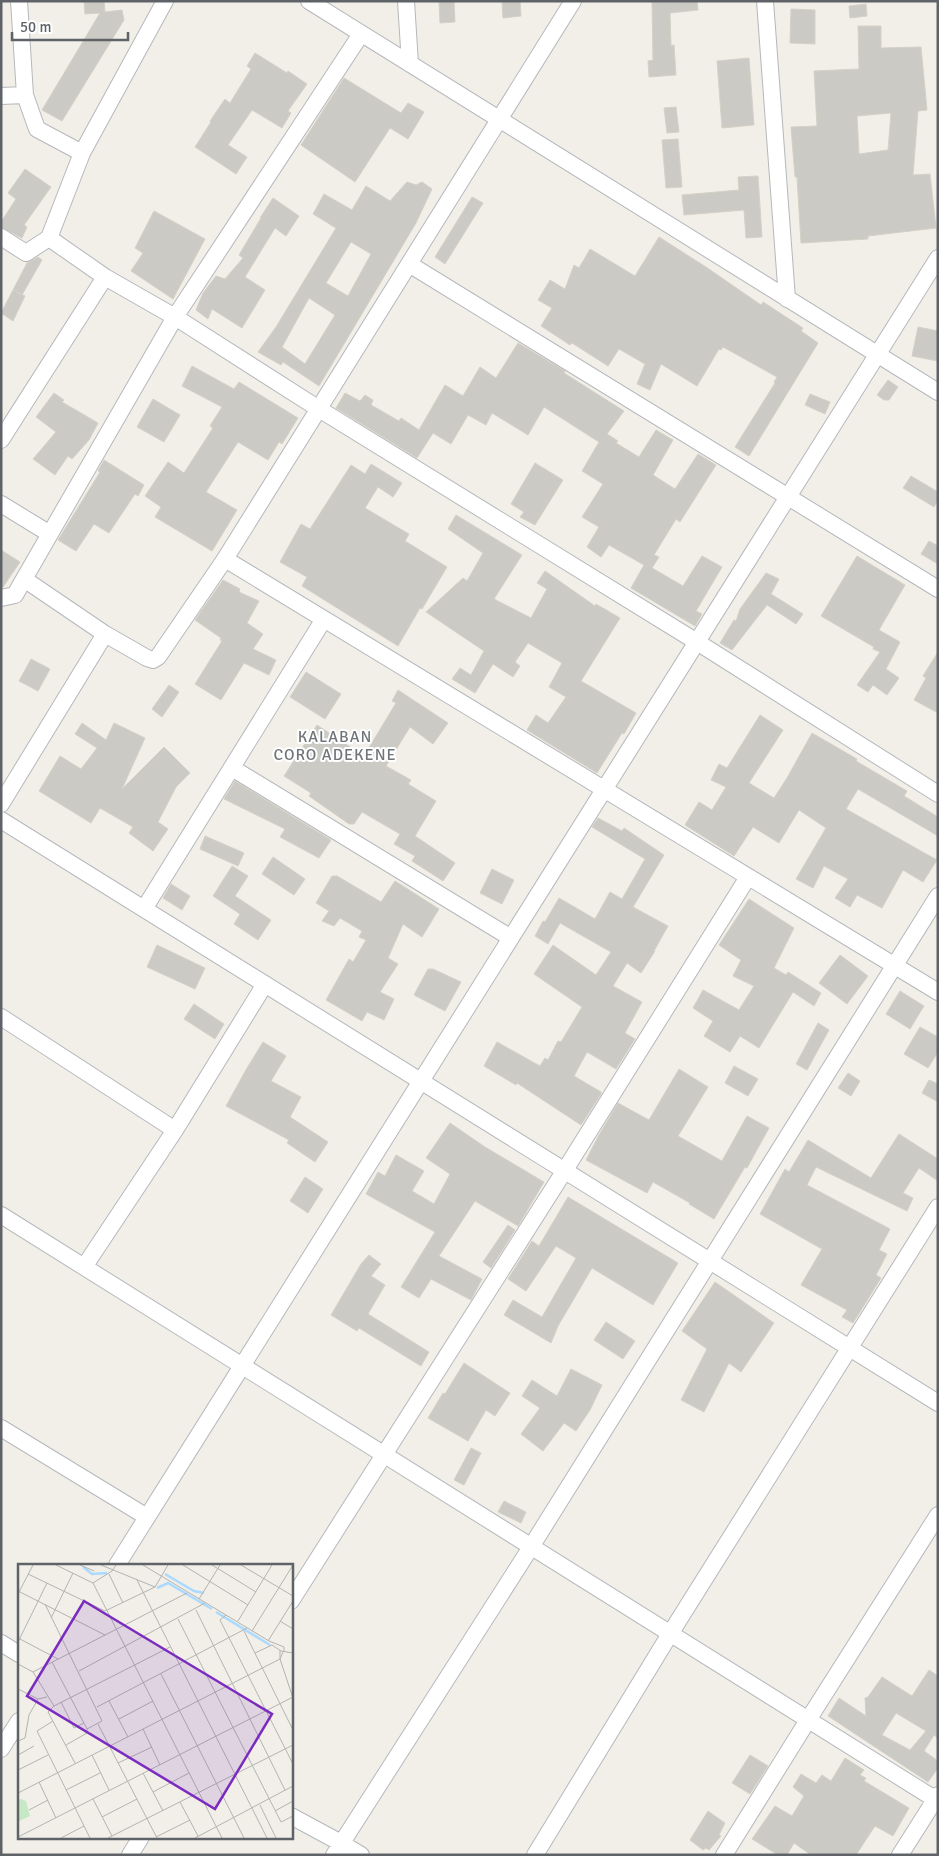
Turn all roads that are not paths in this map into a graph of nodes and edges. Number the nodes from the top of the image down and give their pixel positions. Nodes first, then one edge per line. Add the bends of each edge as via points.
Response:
1 (19, 1) edge
2 (165, 1) edge
3 (309, 1) edge
4 (406, 1) edge
5 (573, 1) edge
6 (765, 1) edge
7 (361, 34) junction
8 (410, 64) junction
9 (25, 95) junction
10 (1, 96) edge
11 (499, 120) junction
12 (82, 153) junction
13 (1, 237) edge
14 (49, 238) junction
15 (938, 258) edge
16 (409, 264) junction
17 (105, 277) junction
18 (787, 299) junction
19 (175, 316) junction
20 (877, 355) junction
21 (938, 392) edge
22 (319, 409) junction
23 (1, 440) edge
24 (788, 497) junction
25 (1, 504) edge
26 (50, 534) junction
27 (225, 559) junction
28 (24, 579) junction
29 (938, 589) edge
30 (1, 598) edge
31 (324, 619) junction
32 (105, 634) junction
33 (697, 642) junction
34 (232, 768) junction
35 (604, 790) junction
36 (938, 794) edge
37 (1, 804) edge
38 (1, 820) edge
39 (748, 877) junction
40 (938, 896) edge
41 (144, 909) junction
42 (511, 938) junction
43 (894, 966) junction
44 (265, 984) junction
45 (938, 992) edge
46 (1, 1017) edge
47 (421, 1081) junction
48 (175, 1130) junction
49 (565, 1170) junction
50 (938, 1207) edge
51 (1, 1215) edge
52 (710, 1261) junction
53 (84, 1267) junction
54 (850, 1348) junction
55 (242, 1366) junction
56 (938, 1403) edge
57 (1, 1428) edge
58 (385, 1455) junction
59 (938, 1515) edge
60 (147, 1516) junction
61 (531, 1547) junction
62 (118, 1564) edge
63 (292, 1599) edge
64 (670, 1634) junction
65 (1, 1643) edge
66 (18, 1653) edge
67 (808, 1720) junction
68 (18, 1723) edge
69 (1, 1749) edge
70 (937, 1798) edge
71 (292, 1817) edge
72 (140, 1838) edge
73 (338, 1849) edge
74 (130, 1855) edge
75 (361, 1855) edge
76 (535, 1855) edge
77 (724, 1855) edge
78 (900, 1855) edge

1 - 9 street
2 - 12 street
3 - 7 street
4 - 8 street
5 - 11 street
6 - 18 street
7 - 8 street
7 - 19 street
8 - 11 street
9 - 10 street
9 - 12 street via 37,129
11 - 16 street
11 - 18 street
12 - 14 street
13 - 14 street via 26,253
14 - 17 street
15 - 20 street
16 - 22 street
16 - 24 street
17 - 19 street
17 - 23 street
18 - 20 street
19 - 22 street
19 - 26 street
20 - 21 street
20 - 24 street
22 - 27 street
22 - 33 street
24 - 29 street
24 - 33 street
25 - 26 street
26 - 28 street
27 - 31 street
27 - 32 street via 158,657 153,660 147,658
28 - 30 street via 15,595
28 - 32 street
31 - 34 street
31 - 35 street
32 - 37 street
33 - 35 street
33 - 36 street
34 - 41 street
34 - 42 street
35 - 39 street
35 - 42 street
38 - 41 street
39 - 43 street
39 - 49 street
40 - 43 street
41 - 44 street
42 - 47 street
43 - 45 street
43 - 52 street
44 - 47 street
44 - 48 street
46 - 48 street
47 - 49 street
47 - 55 street
48 - 53 street
49 - 52 street
49 - 58 street
50 - 54 street
51 - 53 street
52 - 54 street
52 - 61 street
53 - 55 street
54 - 56 street
54 - 64 street
55 - 58 street
55 - 60 street
57 - 60 street
58 - 61 street
58 - 63 street
59 - 67 street
60 - 62 street
61 - 64 street
61 - 73 street
64 - 67 street
64 - 76 street
65 - 66 street
67 - 70 street
67 - 77 street
68 - 69 street
70 - 78 street
71 - 73 street
72 - 74 street
73 - 75 street

